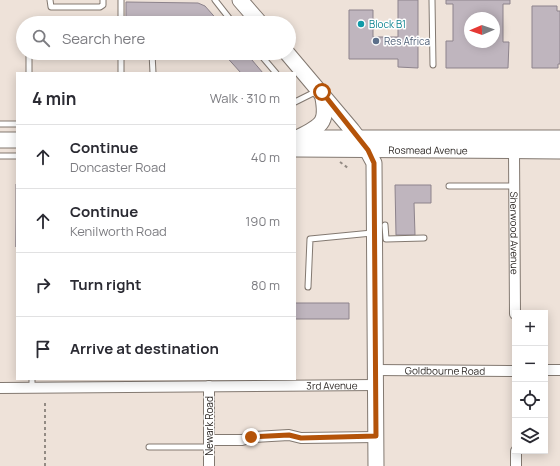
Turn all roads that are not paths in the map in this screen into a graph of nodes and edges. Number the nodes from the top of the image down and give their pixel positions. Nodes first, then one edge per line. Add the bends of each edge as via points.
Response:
1 (50, 0) edge
2 (103, 0) edge
3 (121, 0) edge
4 (215, 0) edge
5 (240, 0) edge
6 (432, 0) edge
7 (121, 16) edge
8 (228, 16) edge
9 (254, 16) edge
10 (29, 60) edge
11 (121, 60) edge
12 (152, 60) edge
13 (265, 60) edge
14 (293, 60) edge
15 (432, 65) dead end
16 (29, 72) edge
17 (121, 72) edge
18 (153, 72) edge
19 (275, 72) edge
20 (320, 91) junction
21 (296, 99) edge
22 (0, 124) edge
23 (16, 124) edge
24 (560, 138) edge
25 (0, 140) edge
26 (16, 140) edge
27 (296, 142) edge
28 (363, 144) junction
29 (514, 151) junction
30 (560, 151) edge
31 (0, 156) edge
32 (16, 156) edge
33 (449, 186) dead end
34 (513, 186) junction
35 (380, 232) junction
36 (424, 238) dead end
37 (308, 287) dead end
38 (515, 310) edge
39 (375, 370) junction
40 (548, 370) edge
41 (560, 370) edge
42 (512, 371) edge
43 (32, 383) edge
44 (66, 383) edge
45 (81, 383) edge
46 (375, 385) junction
47 (209, 386) junction
48 (0, 388) edge
49 (376, 436) junction
50 (209, 443) junction
51 (149, 447) dead end
52 (516, 454) edge
53 (209, 466) edge
54 (376, 466) edge
55 (516, 466) edge

1 - 2 lane via 51,6 100,7
3 - 7 lane
4 - 8 lane
5 - 9 main road
6 - 15 lane
10 - 16 lane
11 - 17 lane
12 - 18 lane
13 - 19 lane
14 - 20 main road
20 - 21 lane via 306,98
20 - 27 main road via 325,114 322,123
20 - 28 main road
22 - 23 lane
24 - 28 main road, Rosmead Avenue
25 - 26 main road
27 - 28 main road, Rosmead Avenue
28 - 29 main road, Rosmead Avenue
28 - 35 main road via 374,163
29 - 30 main road, Rosmead Avenue
29 - 34 street, Sherwood Avenue
31 - 32 lane
33 - 34 lane
34 - 38 street, Sherwood Avenue
35 - 36 lane via 387,239
35 - 37 lane via 310,239
35 - 39 main road
39 - 42 street, Goldbourne Road
39 - 46 main road
40 - 41 street
43 - 44 street, 3rd Avenue
43 - 48 street, 3rd Avenue
44 - 45 street, 3rd Avenue
45 - 47 street, 3rd Avenue
46 - 47 street, 3rd Avenue
46 - 49 main road
47 - 50 street, Newark Road
49 - 50 street via 301,438 289,435
49 - 54 main road
50 - 51 lane
50 - 53 street, Newark Road
52 - 55 street

